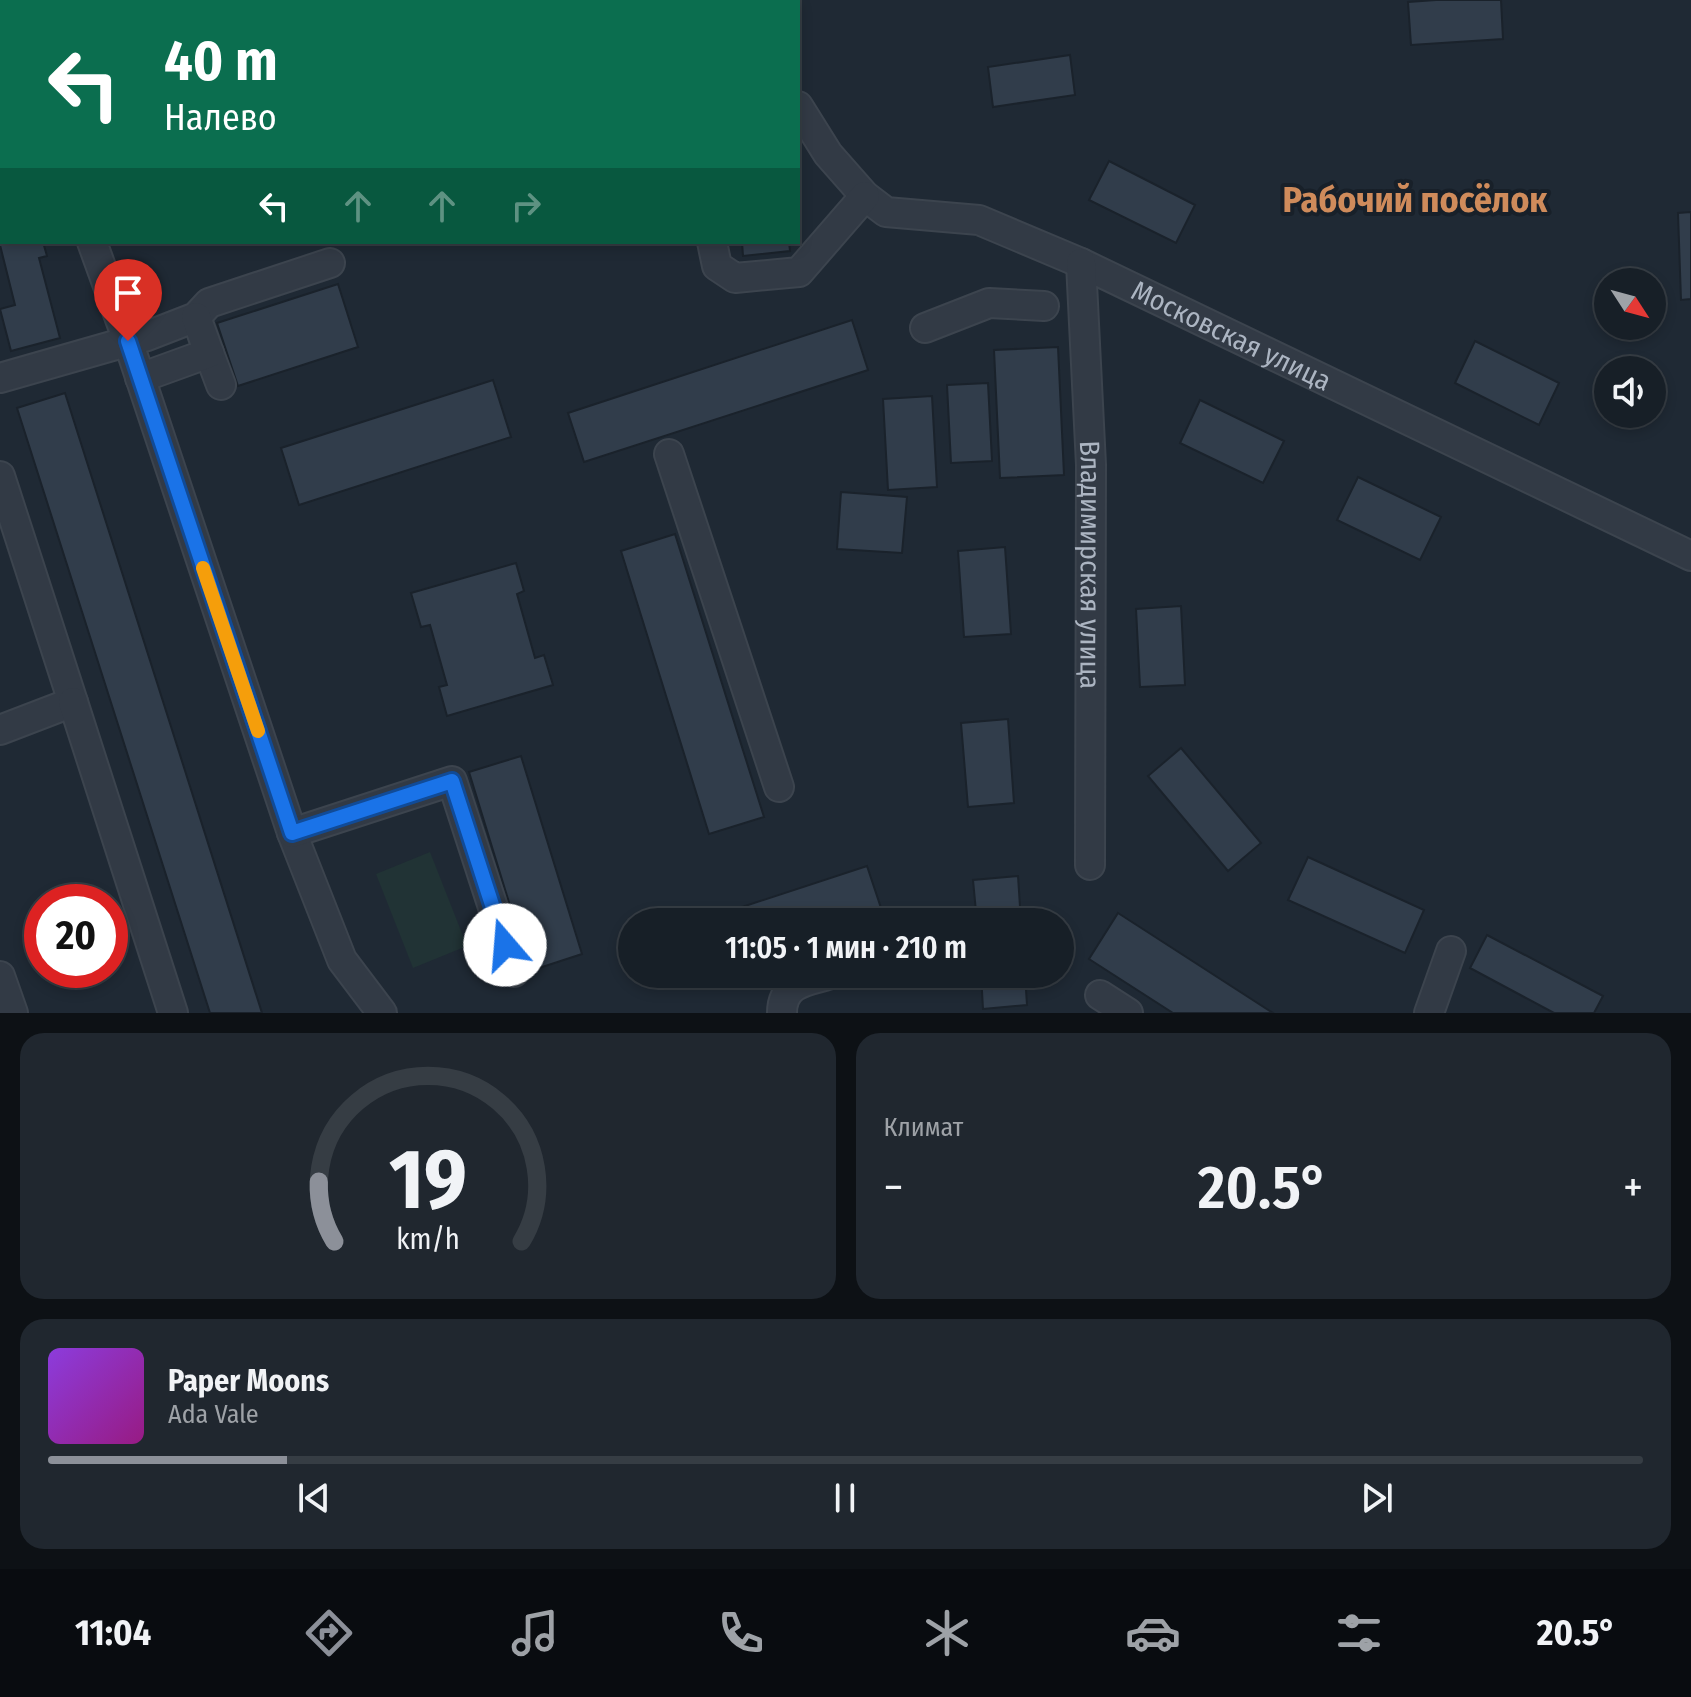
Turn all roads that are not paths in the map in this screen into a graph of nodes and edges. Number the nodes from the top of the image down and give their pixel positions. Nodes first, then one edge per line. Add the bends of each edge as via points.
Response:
1 (800, 109) edge
2 (865, 196) junction
3 (93, 244) edge
4 (712, 244) edge
5 (330, 263) dead end
6 (1081, 263) junction
7 (1044, 306) dead end
8 (196, 317) junction
9 (925, 328) dead end
10 (128, 341) junction
11 (209, 353) junction
12 (0, 378) edge
13 (140, 378) junction
14 (221, 385) dead end
15 (669, 454) dead end
16 (0, 476) edge
17 (1691, 556) edge
18 (73, 702) junction
19 (0, 730) edge
20 (779, 787) dead end
21 (292, 833) junction
22 (1090, 865) dead end
23 (1451, 951) dead end
24 (514, 972) dead end
25 (0, 976) edge
26 (791, 988) edge
27 (1100, 995) dead end
28 (13, 1013) edge
29 (173, 1013) edge
30 (382, 1013) edge
31 (782, 1013) edge
32 (1128, 1013) edge
33 (1429, 1013) edge

1 - 2 street, Московская улица via 828,154
2 - 4 street via 799,272 735,278 717,266
2 - 6 street, Московская улица via 886,212 979,220
3 - 10 street
5 - 8 street via 209,303
6 - 17 street, Московская улица
6 - 22 street, Владимирская улица via 1091,465
7 - 9 street via 989,303
8 - 10 street
8 - 11 street
10 - 12 street
10 - 13 street
11 - 13 street
11 - 14 street
13 - 21 street
15 - 20 street
16 - 18 street
18 - 19 street
18 - 29 street
21 - 24 street via 452,781
21 - 30 street via 342,960
23 - 33 street
25 - 28 street
26 - 31 street via 782,1001
27 - 32 street

